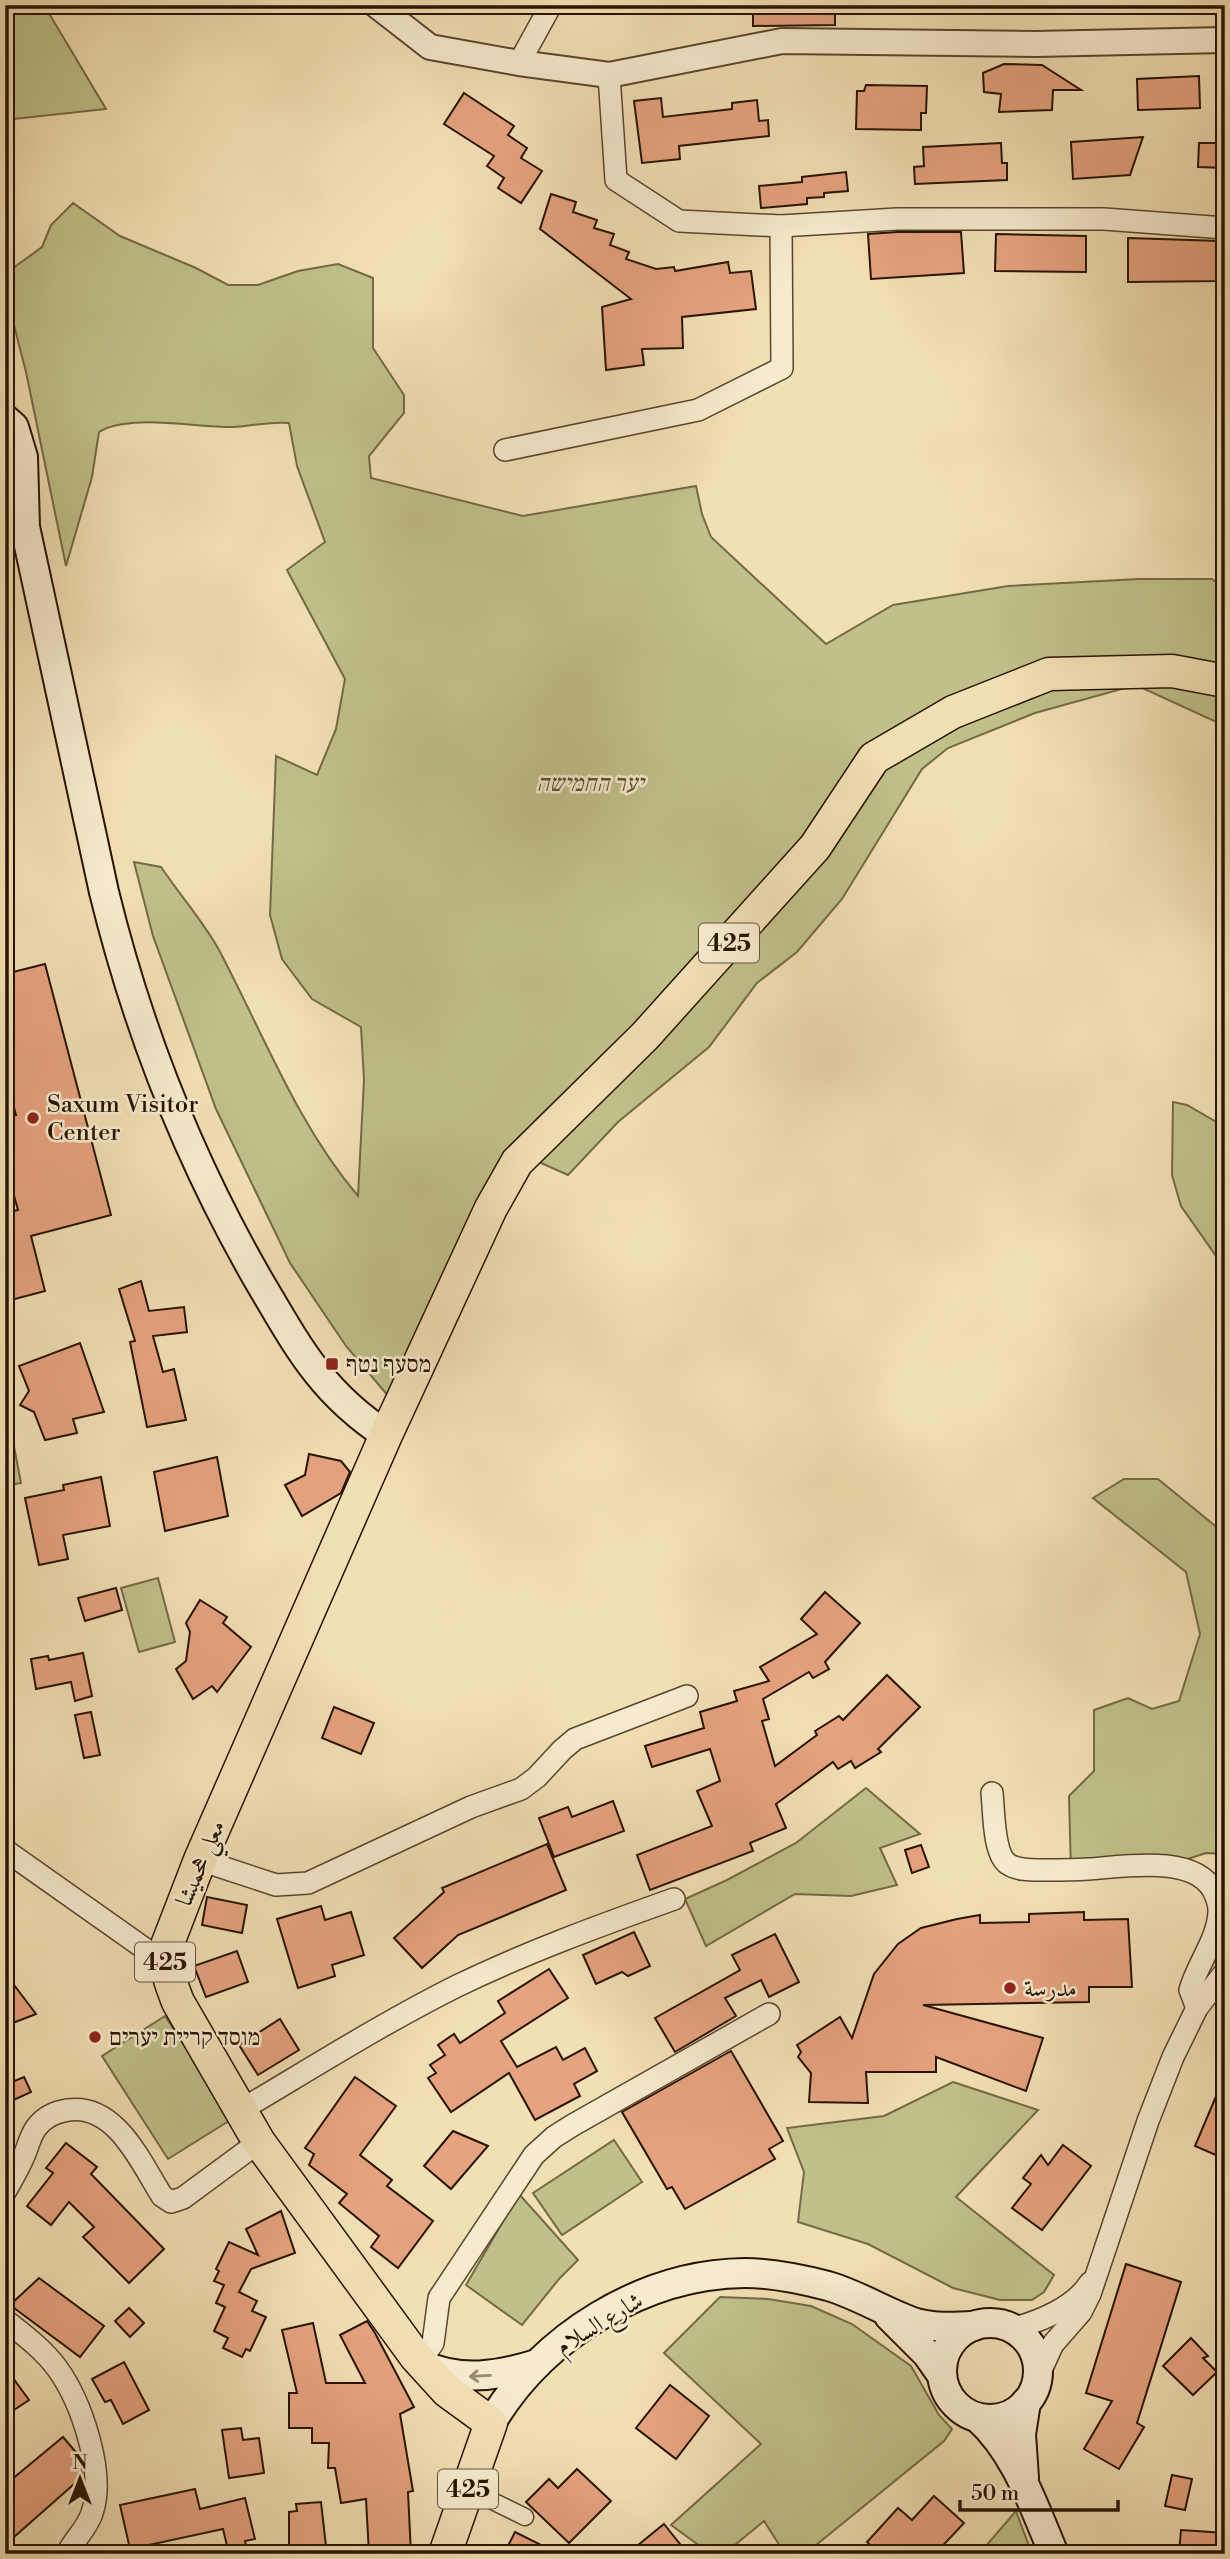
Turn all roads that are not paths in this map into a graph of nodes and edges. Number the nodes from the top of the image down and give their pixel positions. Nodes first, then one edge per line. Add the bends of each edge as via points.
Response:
1 (376, 5) edge
2 (551, 5) edge
3 (1225, 40) edge
4 (519, 64) junction
5 (608, 75) junction
6 (780, 226) junction
7 (1225, 228) edge
8 (5, 419) edge
9 (505, 450) dead end
10 (1225, 681) edge
11 (386, 1436) junction
12 (687, 1696) dead end
13 (992, 1793) dead end
14 (5, 1850) edge
15 (200, 1860) junction
16 (674, 1899) dead end
17 (165, 1963) junction
18 (1225, 1972) edge
19 (1197, 2008) junction
20 (769, 2014) dead end
21 (240, 2110) junction
22 (259, 2142) junction
23 (5, 2192) edge
24 (1098, 2269) junction
25 (873, 2304) junction
26 (5, 2320) edge
27 (974, 2326) junction
28 (1011, 2329) junction
29 (421, 2363) junction
30 (537, 2364) junction
31 (942, 2374) junction
32 (1031, 2390) junction
33 (978, 2418) junction
34 (491, 2424) junction
35 (1025, 2488) junction
36 (468, 2489) junction
37 (525, 2517) dead end
38 (1058, 2553) edge
39 (67, 2554) edge
40 (445, 2554) edge

1 - 4 street via 430,47
2 - 4 street
3 - 5 street via 1035,44 782,41
4 - 5 street
5 - 6 street via 616,180 679,222
6 - 7 street via 897,219 1104,219
6 - 9 street via 782,368 698,410
8 - 11 main road via 14,427 23,457 25,527 103,892 163,1086 241,1250 303,1356 341,1401
10 - 11 main road, 425 via 1172,671 1049,674 953,712 874,758 815,847 645,1036 517,1162 491,1208
11 - 15 main road, معلي هحميشا / 425
12 - 15 street via 575,1739 521,1789 471,1807 309,1883 276,1885
13 - 19 street via 998,1846 1009,1865 1027,1870 1153,1865 1198,1874 1209,1884 1220,1908 1190,1990
14 - 17 street
15 - 17 main road, معلي هحميشا / 425 via 172,1930
16 - 21 street via 592,1928 459,1986
17 - 21 main road, 425 via 178,2002
18 - 19 street
19 - 24 street via 1148,2121
20 - 29 street via 573,2125 534,2155 439,2298 433,2343
21 - 22 main road, 425
22 - 23 street via 171,2202 162,2196 112,2124 93,2113 58,2111 34,2131
22 - 29 main road, 425
24 - 28 street via 1072,2301 1046,2317
24 - 32 street via 1081,2312 1053,2344
25 - 27 main road, شارع السلام via 918,2323
25 - 30 main road, شارع السلام via 854,2294 778,2275 710,2276 665,2287 612,2309
25 - 31 main road, شارع السلام via 928,2354
26 - 39 street via 58,2369 78,2407 91,2448 96,2482 93,2511
27 - 28 main road via 990,2323
27 - 31 main road via 949,2346
28 - 32 main road via 1031,2347 1037,2362
30 -> 29 main road via 478,2376 441,2373
29 - 34 main road, 425 via 447,2391
30 - 34 main road, شارع السلام via 505,2399
31 - 33 main road via 953,2402
32 - 33 main road via 1022,2407 1008,2416
32 - 35 main road via 1021,2434
33 - 35 main road via 998,2440
34 - 36 main road, شارع السلام / 425
35 - 38 main road
36 - 37 street
36 - 40 main road, شارع السلام / 425

